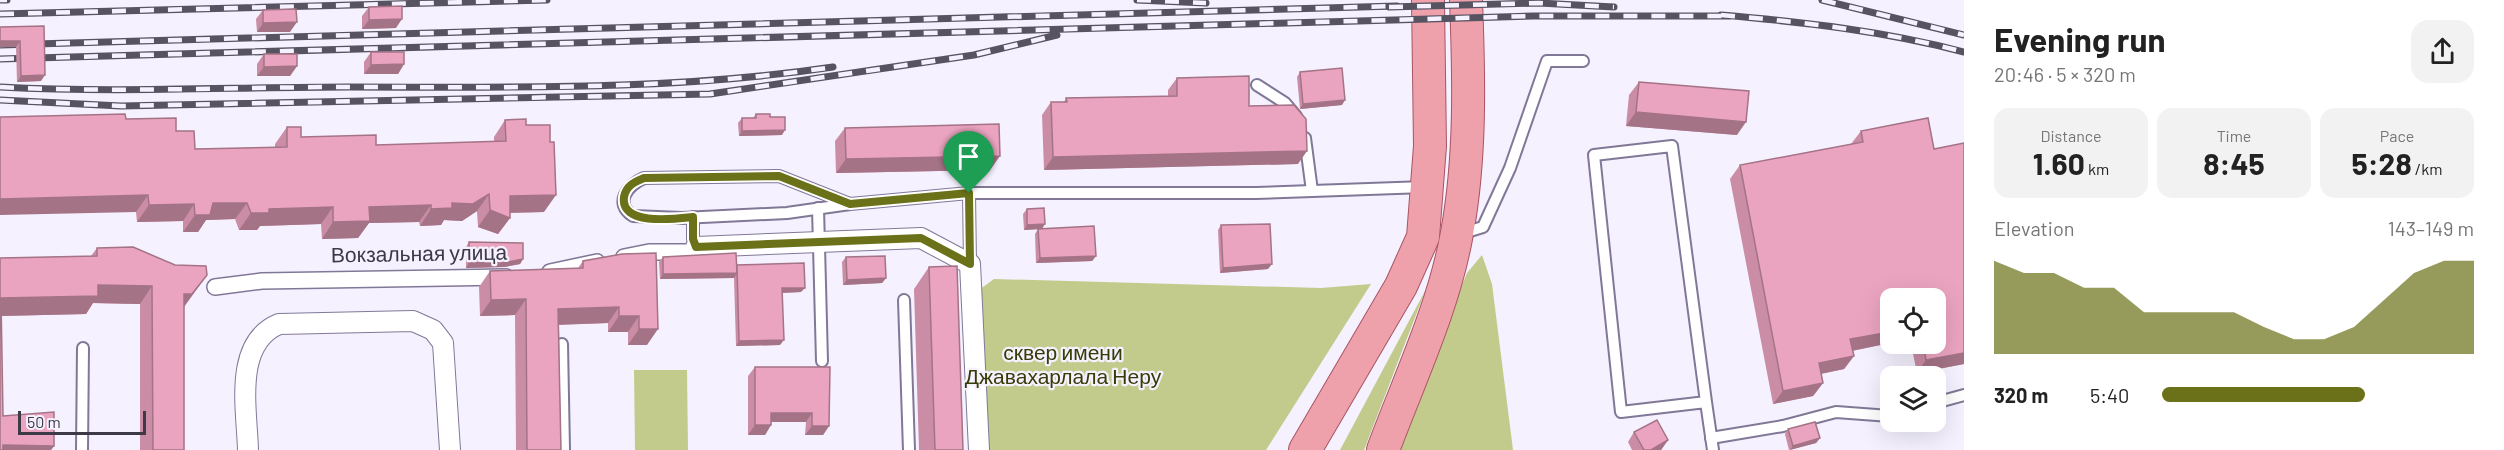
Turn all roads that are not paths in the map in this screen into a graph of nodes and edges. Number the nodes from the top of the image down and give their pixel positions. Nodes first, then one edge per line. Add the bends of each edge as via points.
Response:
1 (1428, 0) edge
2 (1466, 0) edge
3 (1583, 61) dead end
4 (1257, 85) dead end
5 (1429, 187) junction
6 (1312, 190) junction
7 (969, 193) junction
8 (850, 204) junction
9 (818, 208) junction
10 (693, 217) junction
11 (1457, 235) junction
12 (819, 240) junction
13 (695, 250) junction
14 (970, 264) junction
15 (215, 287) dead end
16 (904, 300) dead end
17 (562, 344) dead end
18 (83, 348) dead end
19 (822, 361) dead end
20 (1964, 395) edge
21 (1946, 400) edge
22 (1706, 402) junction
23 (1880, 415) edge
24 (1711, 438) junction
25 (82, 450) edge
26 (248, 450) edge
27 (450, 450) edge
28 (564, 450) edge
29 (909, 450) edge
30 (979, 450) edge
31 (1305, 450) edge
32 (1383, 450) edge
33 (1713, 450) edge

1 - 5 main road
2 - 11 main road via 1469,106
3 - 11 lane via 1547,61 1510,168 1483,227
4 - 6 lane via 1285,103 1303,124
5 - 6 lane
5 - 31 main road via 1425,225 1413,262
6 - 7 lane
7 - 8 lane
7 - 14 lane
8 - 9 lane
8 - 10 lane via 779,176 644,178 632,183 625,193 623,205 633,216
9 - 10 lane
9 - 12 lane
10 - 13 lane
11 - 32 main road via 1440,296
12 - 13 street, Вокзальная улица
12 - 14 street, Вокзальная улица via 921,238
12 - 19 lane
13 - 15 street, Вокзальная улица via 649,252 529,275 262,281
14 - 30 street
16 - 29 lane
17 - 28 lane
18 - 25 lane
20 - 21 lane
22 - 22 lane via 1672,146 1594,155 1621,412
22 - 24 lane
23 - 24 lane via 1836,412
24 - 33 lane
26 - 27 street via 249,356 262,333 279,324 397,320 425,325 443,343

